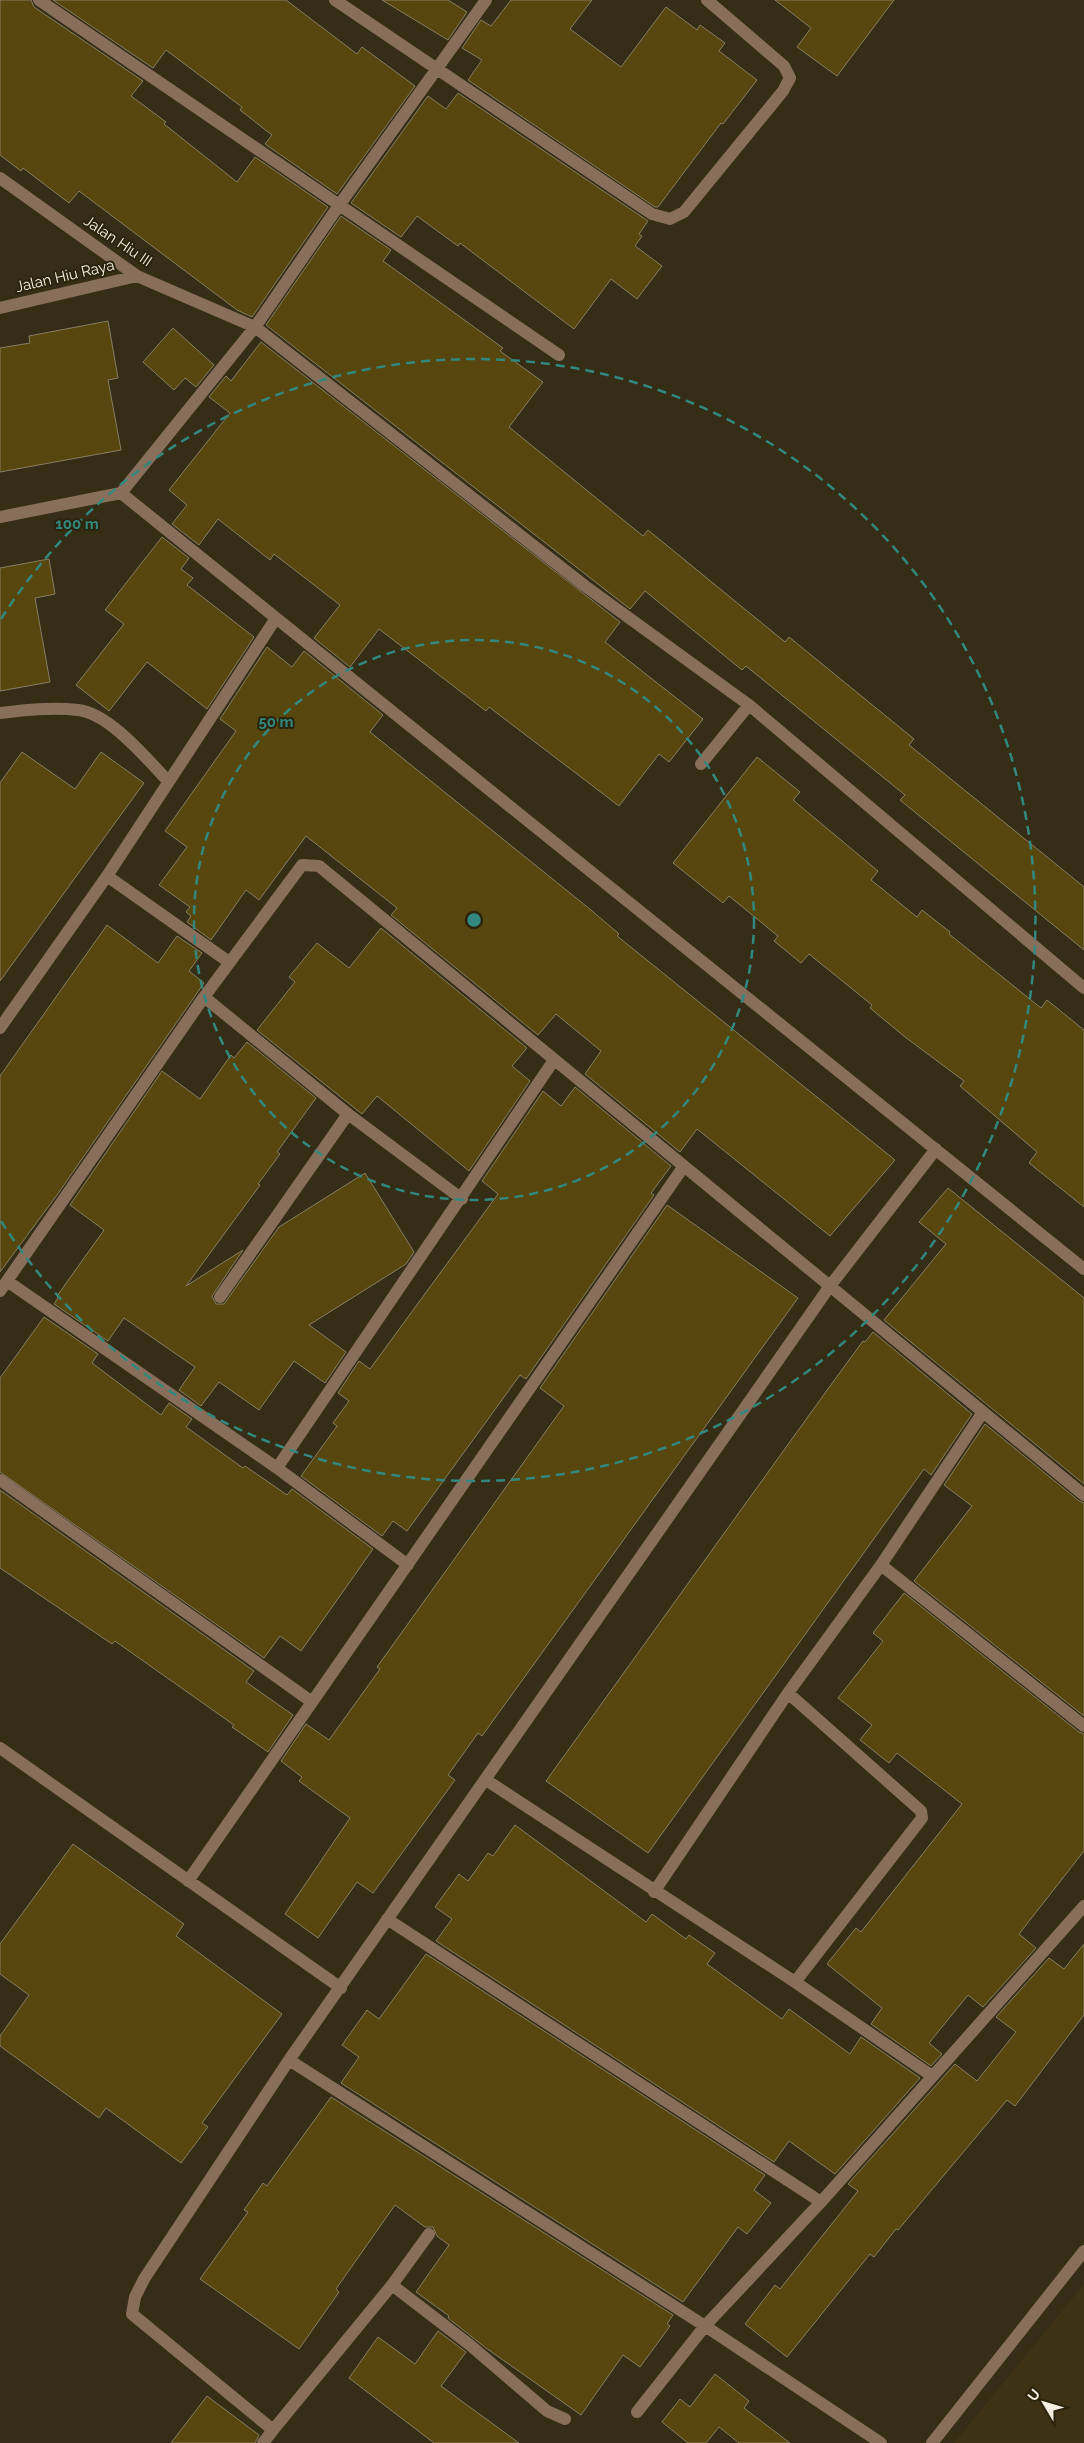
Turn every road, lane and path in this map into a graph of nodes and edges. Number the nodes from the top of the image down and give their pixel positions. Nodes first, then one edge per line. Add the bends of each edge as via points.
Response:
1 (39, 0) edge
2 (335, 0) edge
3 (486, 0) edge
4 (707, 0) edge
5 (436, 69) junction
6 (0, 178) edge
7 (340, 204) junction
8 (137, 276) junction
9 (0, 308) edge
10 (255, 327) junction
11 (559, 355) dead end
12 (121, 493) junction
13 (0, 517) edge
14 (276, 618) junction
15 (749, 705) junction
16 (0, 712) edge
17 (701, 764) dead end
18 (168, 781) junction
19 (107, 876) junction
20 (229, 962) junction
21 (1084, 988) edge
22 (204, 997) junction
23 (0, 1028) edge
24 (554, 1060) junction
25 (348, 1114) junction
26 (936, 1149) junction
27 (684, 1166) junction
28 (462, 1199) junction
29 (1084, 1269) edge
30 (4, 1286) edge
31 (830, 1286) junction
32 (220, 1296) dead end
33 (983, 1412) junction
34 (277, 1468) junction
35 (0, 1480) edge
36 (1084, 1495) edge
37 (408, 1565) junction
38 (881, 1565) junction
39 (788, 1692) junction
40 (312, 1702) junction
41 (1084, 1726) edge
42 (0, 1748) edge
43 (486, 1780) junction
44 (188, 1880) junction
45 (654, 1892) junction
46 (1084, 1906) edge
47 (387, 1919) junction
48 (795, 1982) junction
49 (341, 1988) junction
50 (289, 2060) junction
51 (932, 2076) junction
52 (821, 2202) junction
53 (429, 2234) dead end
54 (1084, 2251) edge
55 (392, 2285) junction
56 (705, 2326) junction
57 (637, 2412) dead end
58 (565, 2419) dead end
59 (273, 2430) junction
60 (263, 2443) edge
61 (881, 2443) edge
62 (932, 2443) edge

1 - 7 street
2 - 5 street
3 - 5 street
4 - 5 street via 784,66 790,78 783,91 684,212 670,219 652,214
5 - 7 street
6 - 8 street, Jalan Hiu III
7 - 10 street
7 - 11 street
8 - 9 street, Jalan Hiu Raya
8 - 10 street, Jalan Hiu III
10 - 12 street
10 - 15 street, Jalan Hiu III via 585,586
12 - 13 street
12 - 14 street
14 - 18 street
14 - 26 street
15 - 17 street
15 - 21 street, Jalan Hiu III
16 - 18 street via 80,710 108,723 122,734
18 - 19 street
19 - 20 street
19 - 23 street
20 - 22 street
20 - 24 street via 302,865 318,866
22 - 25 street
22 - 30 street
24 - 27 street
24 - 28 street
25 - 28 street
25 - 32 street
26 - 29 street
26 - 31 street
27 - 31 street
27 - 37 street
28 - 34 street
30 - 34 street
31 - 33 street
31 - 43 street
33 - 36 street
33 - 38 street
34 - 37 street
35 - 40 street
37 - 40 street
38 - 39 street
38 - 41 street
39 - 45 street
39 - 48 street via 921,1810 922,1818
40 - 44 street
42 - 44 street
43 - 45 street
43 - 47 street
44 - 49 street
45 - 48 street
46 - 51 street
47 - 49 street
47 - 52 street
48 - 51 street
49 - 50 street
50 - 56 street
50 - 59 street via 144,2279 132,2314
51 - 52 street
52 - 56 street
53 - 55 street
54 - 62 street
55 - 58 street via 548,2411
55 - 59 street
56 - 57 street
56 - 61 street
59 - 60 street

